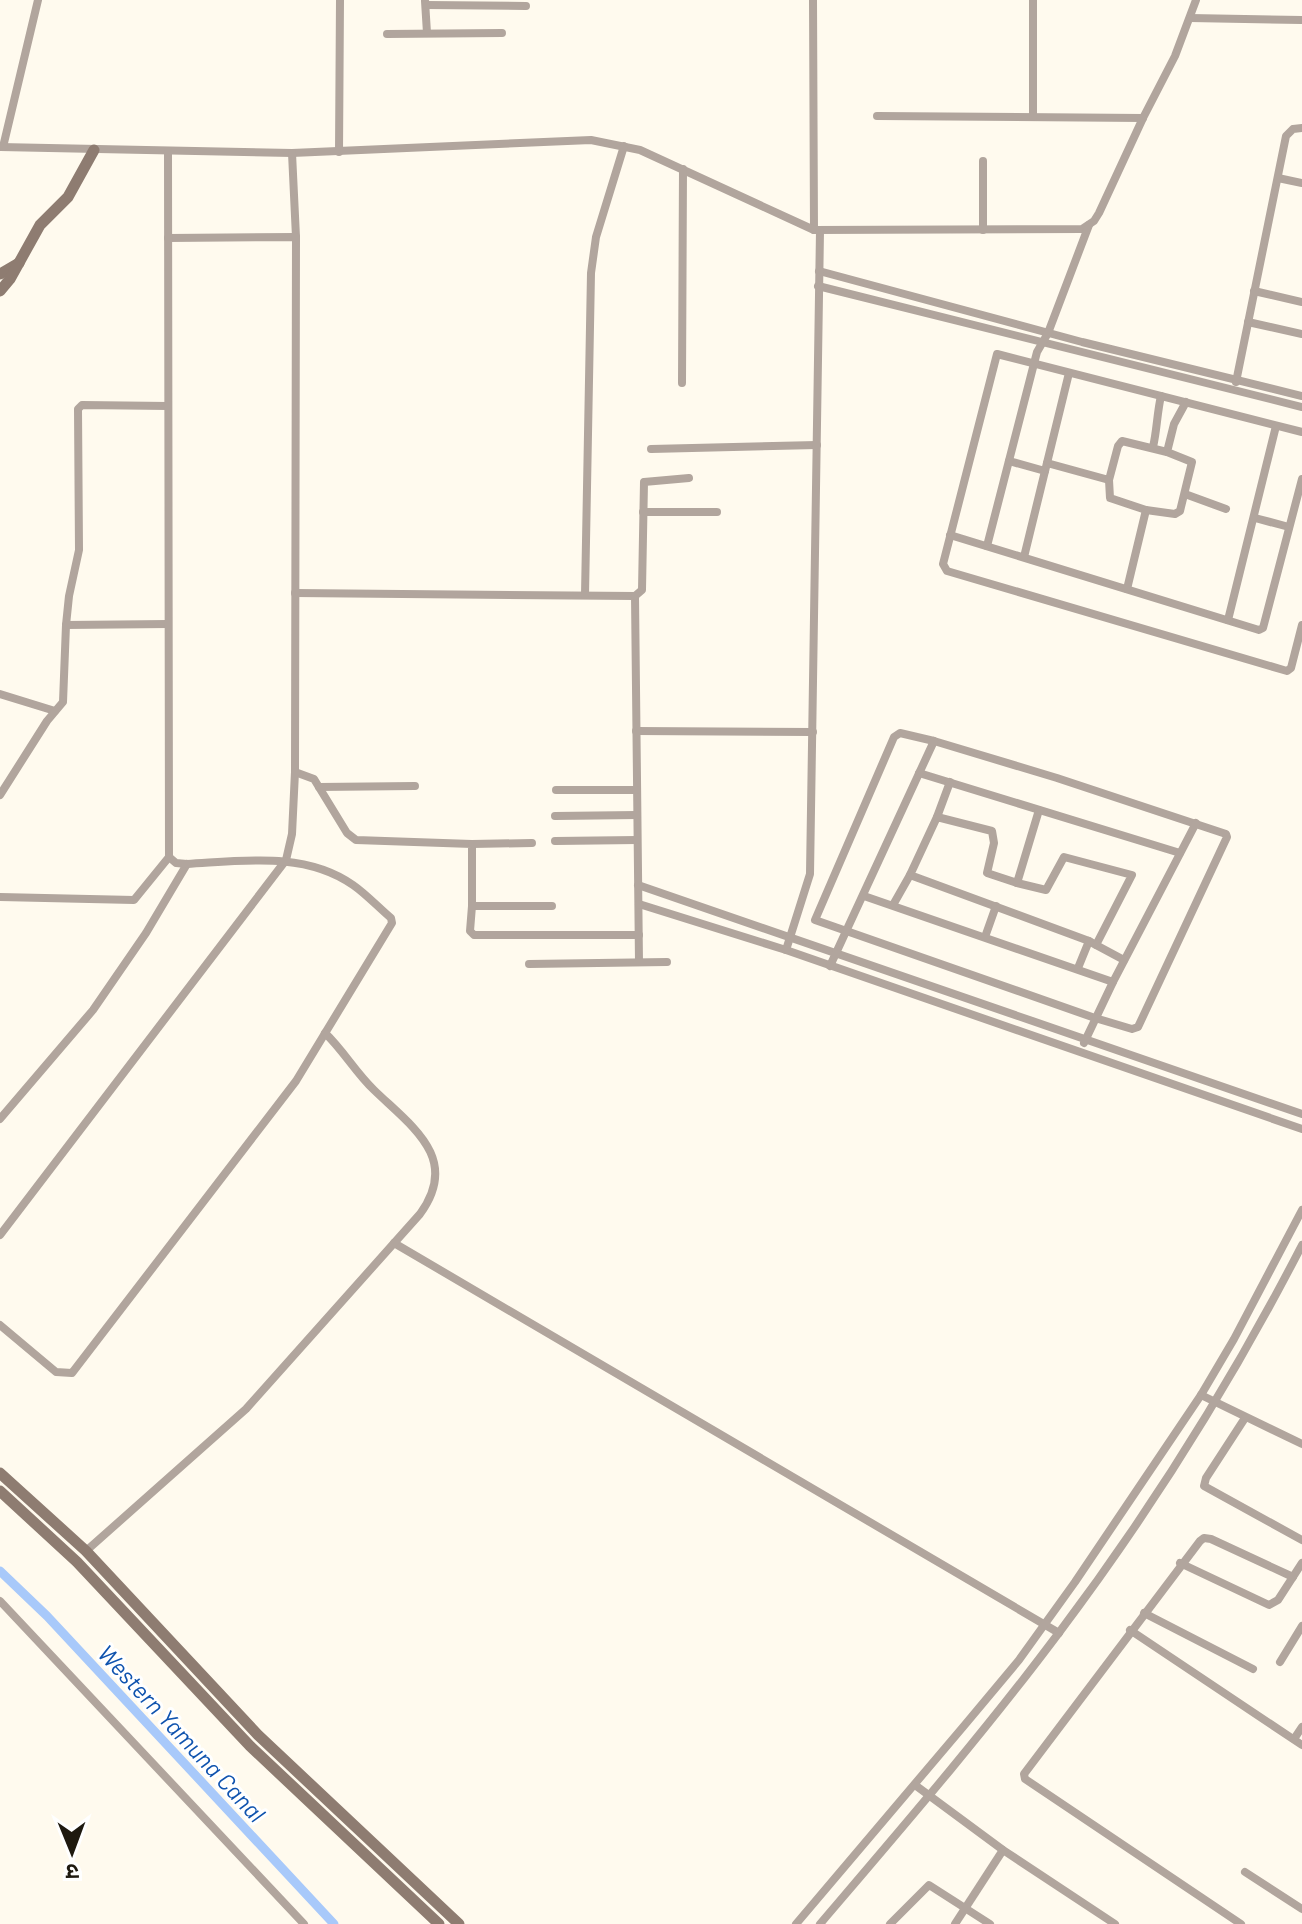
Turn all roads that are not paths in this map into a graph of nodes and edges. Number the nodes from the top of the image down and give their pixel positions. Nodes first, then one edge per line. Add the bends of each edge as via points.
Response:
1 (38, 0) edge
2 (340, 0) edge
3 (813, 0) edge
4 (1033, 0) edge
5 (1196, 0) edge
6 (426, 3) edge
7 (526, 6) dead end
8 (1190, 18) junction
9 (1302, 20) edge
10 (427, 33) junction
11 (502, 33) dead end
12 (387, 34) dead end
13 (877, 116) dead end
14 (1033, 117) junction
15 (1143, 118) junction
16 (1302, 128) edge
17 (624, 146) junction
18 (2, 147) edge
19 (94, 150) junction
20 (168, 151) junction
21 (339, 152) junction
22 (292, 153) junction
23 (983, 161) dead end
24 (683, 169) junction
25 (1278, 178) junction
26 (1302, 183) edge
27 (1089, 225) junction
28 (817, 230) junction
29 (983, 230) junction
30 (296, 237) junction
31 (168, 238) junction
32 (19, 262) junction
33 (819, 271) junction
34 (0, 274) edge
35 (818, 286) junction
36 (0, 291) edge
37 (1254, 291) junction
38 (1302, 302) edge
39 (1248, 322) junction
40 (1302, 334) edge
41 (1046, 337) junction
42 (1034, 364) junction
43 (1069, 373) junction
44 (1237, 380) junction
45 (682, 383) dead end
46 (1234, 390) junction
47 (1161, 396) junction
48 (1302, 396) edge
49 (1186, 402) junction
50 (168, 406) junction
51 (1302, 407) edge
52 (1276, 426) junction
53 (1302, 432) edge
54 (817, 445) junction
55 (1153, 447) junction
56 (651, 449) dead end
57 (1167, 452) junction
58 (1009, 461) junction
59 (1046, 467) junction
60 (689, 478) dead end
61 (1302, 479) edge
62 (1109, 480) junction
63 (1185, 494) junction
64 (1226, 509) dead end
65 (1146, 510) junction
66 (643, 512) junction
67 (717, 512) dead end
68 (1255, 518) junction
69 (1289, 527) junction
70 (950, 535) junction
71 (987, 546) junction
72 (1024, 557) junction
73 (1127, 589) junction
74 (295, 593) junction
75 (585, 595) junction
76 (635, 596) junction
77 (1228, 620) junction
78 (168, 624) junction
79 (66, 625) junction
80 (1302, 625) edge
81 (0, 694) edge
82 (55, 711) junction
83 (636, 731) junction
84 (813, 732) junction
85 (934, 741) junction
86 (0, 771) edge
87 (919, 773) junction
88 (302, 774) junction
89 (13, 775) junction
90 (950, 782) junction
91 (415, 786) dead end
92 (319, 787) junction
93 (556, 790) dead end
94 (637, 790) junction
95 (0, 795) edge
96 (1039, 810) junction
97 (637, 815) junction
98 (555, 816) dead end
99 (937, 817) junction
100 (1196, 823) junction
101 (637, 840) junction
102 (555, 841) dead end
103 (532, 843) dead end
104 (472, 844) junction
105 (1180, 853) junction
106 (169, 857) junction
107 (286, 860) junction
108 (187, 864) junction
109 (910, 875) junction
110 (1017, 883) junction
111 (638, 885) junction
112 (864, 896) junction
113 (0, 897) edge
114 (639, 904) junction
115 (893, 905) junction
116 (472, 906) junction
117 (552, 906) dead end
118 (996, 906) junction
119 (847, 933) junction
120 (639, 935) junction
121 (791, 936) junction
122 (985, 937) junction
123 (1093, 943) junction
124 (786, 950) junction
125 (838, 954) junction
126 (1124, 960) junction
127 (639, 962) junction
128 (667, 962) dead end
129 (529, 964) dead end
130 (830, 966) junction
131 (1078, 968) junction
132 (1113, 982) junction
133 (1095, 1018) junction
134 (325, 1033) junction
135 (1086, 1039) junction
136 (1079, 1052) junction
137 (1302, 1114) edge
138 (0, 1119) edge
139 (1302, 1129) edge
140 (1302, 1210) edge
141 (0, 1235) edge
142 (394, 1243) junction
143 (1302, 1245) edge
144 (0, 1325) edge
145 (1201, 1395) junction
146 (1215, 1403) junction
147 (1245, 1418) junction
148 (1302, 1444) edge
149 (0, 1473) edge
150 (0, 1491) edge
151 (1302, 1540) edge
152 (86, 1551) junction
153 (1180, 1563) junction
154 (1302, 1563) edge
155 (1293, 1577) junction
156 (0, 1601) edge
157 (1144, 1613) junction
158 (1044, 1624) junction
159 (1302, 1626) edge
160 (1130, 1630) junction
161 (1059, 1633) junction
162 (1280, 1662) dead end
163 (1253, 1669) dead end
164 (1302, 1727) edge
165 (1298, 1742) edge
166 (915, 1785) junction
167 (929, 1796) junction
168 (1003, 1850) junction
169 (1245, 1872) dead end
170 (966, 1907) junction
171 (1302, 1909) edge
172 (304, 1924) edge
173 (439, 1924) edge
174 (459, 1924) edge
175 (796, 1924) edge
176 (820, 1924) edge
177 (890, 1924) edge
178 (955, 1924) edge
179 (990, 1924) edge
180 (1115, 1924) edge
181 (1241, 1924) edge

1 - 18 street
2 - 21 street
3 - 28 street
4 - 14 street
5 - 8 street
6 - 7 street
6 - 10 street
8 - 9 street
8 - 15 street
10 - 11 street
10 - 12 street
13 - 14 street
14 - 15 street
15 - 27 street
16 - 25 street via 1286,136
17 - 21 street via 591,140
17 - 24 street
17 - 75 street via 596,237 591,273
18 - 19 street
19 - 20 street
19 - 32 street via 68,197 40,225
20 - 22 street
20 - 31 street
21 - 22 street
22 - 30 street
23 - 29 street
24 - 28 street
24 - 45 street
25 - 26 street
25 - 37 street
27 - 29 street
27 - 41 street
28 - 29 street
28 - 33 street
30 - 31 street
30 - 74 street
31 - 50 street
32 - 34 street
32 - 36 street
33 - 35 street
33 - 41 street
35 - 41 street
35 - 54 street
37 - 38 street
37 - 39 street
39 - 40 street
39 - 44 street
41 - 42 street
41 - 44 street
41 - 46 street
42 - 43 street
42 - 58 street
42 - 70 street via 997,354
43 - 47 street
43 - 59 street
44 - 46 street
44 - 48 street
46 - 51 street
47 - 49 street
47 - 55 street
49 - 52 street
49 - 57 street
50 - 78 street
50 - 79 street via 78,409 79,550
52 - 53 street
52 - 68 street
54 - 56 street
54 - 84 street
55 - 57 street
55 - 62 street via 1119,443
57 - 63 street via 1192,462
58 - 59 street
58 - 71 street
59 - 62 street
59 - 72 street
60 - 66 street via 645,480
61 - 69 street
62 - 65 street via 1110,498
63 - 64 street
63 - 65 street via 1178,513
65 - 73 street
66 - 67 street
66 - 76 street via 642,590
68 - 69 street
68 - 77 street
69 - 77 street via 1263,628
70 - 71 street
70 - 80 street via 943,564 947,571 1287,671
71 - 72 street
72 - 73 street
73 - 77 street
74 - 75 street
74 - 88 street
75 - 76 street
76 - 83 street
78 - 79 street
78 - 106 street
79 - 82 street via 64,699
81 - 82 street
82 - 89 street
83 - 84 street
83 - 94 street
84 - 121 street via 810,874
85 - 87 street
85 - 100 street
85 - 119 street via 900,733 894,737 815,917
86 - 89 street
87 - 90 street
87 - 112 street
88 - 92 street
88 - 107 street
89 - 95 street
90 - 96 street
90 - 99 street
91 - 92 street
92 - 104 street via 356,840
93 - 94 street
94 - 97 street
96 - 105 street
96 - 110 street
97 - 98 street
97 - 101 street
99 - 109 street
99 - 110 street via 992,831 987,873
100 - 105 street
100 - 133 street via 1227,837 1138,1027
101 - 102 street
101 - 111 street
103 - 104 street
104 - 116 street
105 - 126 street
106 - 108 street
106 - 113 street via 134,900
107 - 108 street
107 - 134 street via 352,884 392,920
107 - 141 street
108 - 138 street via 93,1010
109 - 115 street
109 - 118 street
110 - 123 street via 1046,890 1064,857 1132,875
111 - 114 street
111 - 121 street
112 - 115 street
112 - 119 street
114 - 120 street
114 - 124 street
115 - 122 street
116 - 117 street
116 - 120 street via 474,935
118 - 122 street
118 - 123 street
119 - 125 street
119 - 133 street
120 - 127 street
121 - 124 street
121 - 125 street
122 - 131 street
123 - 126 street
123 - 131 street
124 - 130 street
125 - 130 street
125 - 135 street
126 - 132 street
127 - 128 street
127 - 129 street
130 - 136 street
131 - 132 street
132 - 133 street
133 - 135 street
134 - 142 street via 430,1149 431,1198
134 - 144 street via 274,1111 72,1373 56,1372
135 - 136 street
135 - 137 street
136 - 139 street
140 - 145 street
142 - 152 street via 246,1409
142 - 158 street
143 - 146 street
145 - 146 street
145 - 158 street
146 - 147 street
146 - 161 street
147 - 148 street
147 - 151 street via 1204,1486
149 - 152 street
150 - 173 street via 77,1562 250,1746
152 - 174 street via 258,1735
153 - 155 street via 1207,1538
153 - 155 street via 1265,1604 1278,1600
153 - 157 street
154 - 155 street
156 - 172 street
157 - 160 street
157 - 163 street
158 - 161 street
158 - 166 street
159 - 162 street
160 - 165 street
160 - 181 street via 1024,1777
161 - 167 street
164 - 165 street
166 - 167 street
166 - 175 street
167 - 168 street
167 - 176 street
168 - 170 street
168 - 180 street
169 - 171 street
170 - 177 street via 928,1885
170 - 178 street
170 - 179 street

